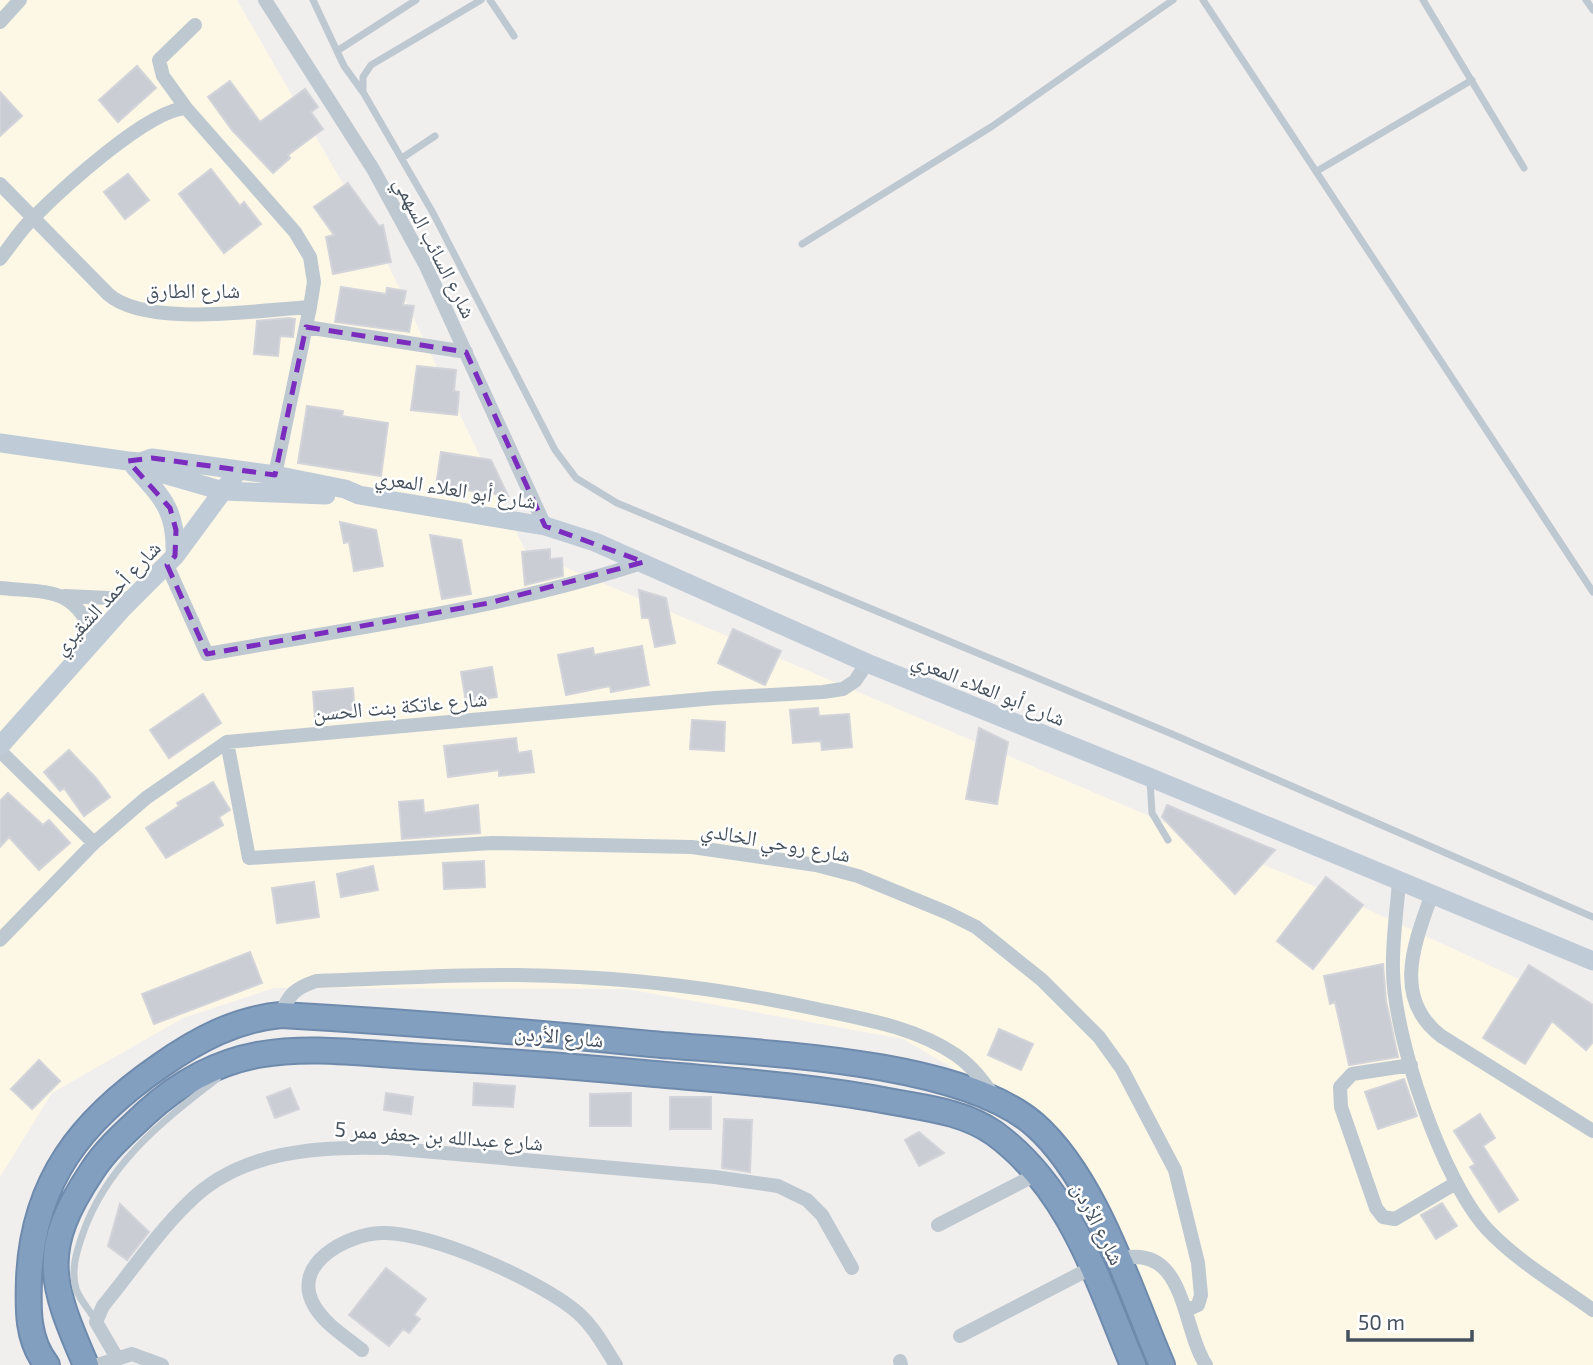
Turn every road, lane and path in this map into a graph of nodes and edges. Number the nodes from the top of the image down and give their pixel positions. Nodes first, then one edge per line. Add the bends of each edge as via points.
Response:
1 (20, 0) edge
2 (265, 0) edge
3 (314, 0) edge
4 (416, 0) edge
5 (481, 0) edge
6 (490, 0) edge
7 (1173, 0) edge
8 (1203, 0) edge
9 (1423, 0) edge
10 (1586, 0) edge
11 (1593, 10) edge
12 (0, 22) edge
13 (195, 25) dead end
14 (514, 36) dead end
15 (338, 51) junction
16 (1472, 80) junction
17 (363, 92) junction
18 (186, 108) junction
19 (435, 136) dead end
20 (402, 158) junction
21 (1524, 168) dead end
22 (1317, 172) junction
23 (0, 184) edge
24 (32, 218) junction
25 (803, 244) dead end
26 (0, 259) edge
27 (310, 307) junction
28 (306, 327) junction
29 (466, 352) junction
30 (0, 443) edge
31 (134, 461) junction
32 (237, 472) junction
33 (275, 475) junction
34 (223, 491) junction
35 (359, 495) junction
36 (545, 526) junction
37 (171, 561) junction
38 (644, 562) junction
39 (0, 588) edge
40 (1593, 592) edge
41 (65, 596) junction
42 (132, 599) junction
43 (96, 639) junction
44 (867, 663) junction
45 (227, 742) junction
46 (0, 749) edge
47 (1149, 776) junction
48 (1168, 840) dead end
49 (94, 843) junction
50 (1399, 881) junction
51 (1432, 894) junction
52 (1593, 917) edge
53 (0, 940) edge
54 (1593, 961) edge
55 (1410, 977) junction
56 (1394, 980) junction
57 (282, 1015) junction
58 (559, 1034) junction
59 (247, 1057) junction
60 (557, 1064) junction
61 (1411, 1065) junction
62 (997, 1100) junction
63 (1593, 1131) edge
64 (1037, 1174) junction
65 (1456, 1183) junction
66 (938, 1225) dead end
67 (1119, 1259) junction
68 (1093, 1267) junction
69 (852, 1268) dead end
70 (1187, 1310) junction
71 (1593, 1310) edge
72 (96, 1322) junction
73 (960, 1336) dead end
74 (362, 1350) dead end
75 (117, 1358) junction
76 (47, 1365) edge
77 (86, 1365) edge
78 (98, 1365) edge
79 (162, 1365) edge
80 (616, 1365) edge
81 (1132, 1365) edge
82 (1162, 1365) edge
83 (1206, 1365) edge

1 - 12 street
2 - 29 street, شارع السائب السهمي via 373,169
3 - 15 lane
4 - 15 lane
5 - 17 lane via 371,65 363,78
6 - 14 lane
7 - 25 lane via 990,127
8 - 22 lane
9 - 16 lane
10 - 11 lane
13 - 18 street via 159,60 163,76
15 - 17 lane
16 - 21 lane
16 - 22 lane
17 - 20 lane
18 - 24 street via 167,110 137,129
18 - 27 street via 303,243 314,270
19 - 20 lane
20 - 52 lane via 546,436 565,465 587,486 617,503 1172,734
22 - 40 lane
23 - 24 street, شارع الطارق
24 - 26 street
24 - 27 street, شارع الطارق via 128,308 175,314
27 - 28 street
28 - 29 street
28 - 33 street
29 - 36 street, شارع السائب السهمي
30 - 31 street, شارع أبو العلاء المعري
31 - 32 street, شارع أبو العلاء المعري via 152,458
31 - 34 street, شارع أبو العلاء المعري
31 - 37 street via 170,508 176,530
32 - 33 street, شارع أبو العلاء المعري
32 - 34 street, شارع أحمد الشقيري
33 - 35 street, شارع أبو العلاء المعري
34 - 35 street, شارع أبو العلاء المعري
34 - 37 street, شارع أحمد الشقيري
35 - 36 street, شارع أبو العلاء المعري
36 - 38 street, شارع أبو العلاء المعري
37 - 38 street via 208,654 501,601 572,586
37 - 42 street, شارع أحمد الشقيري
38 - 44 street, شارع أبو العلاء المعري
39 - 41 street
41 - 42 street
41 - 43 street via 84,615
42 - 43 street, شارع أحمد الشقيري
43 - 46 street, شارع أحمد الشقيري
44 - 45 street, شارع عاتكة بنت الحسن via 843,689 823,692
44 - 47 street, شارع أبو العلاء المعري
45 - 49 street, شارع عاتكة بنت الحسن via 146,798
45 - 70 street, شارع روحي الخالدي via 249,858 492,843 692,847 816,864 915,898 976,927 1076,1012 1122,1069 1147,1113 1175,1170 1196,1254 1202,1296 1198,1305
46 - 49 street
47 - 48 lane via 1152,814
47 - 50 street, شارع أبو العلاء المعري
49 - 53 street, شارع عاتكة بنت الحسن
50 - 51 street, شارع أبو العلاء المعري
50 - 56 street
51 - 54 street, شارع أبو العلاء المعري
51 - 55 street
55 - 56 street
55 - 63 street via 1412,999 1432,1028
56 - 61 street
57 - 58 highway, شارع الأردن
57 - 62 street via 288,996 316,981 517,975 631,982 783,1002 874,1020 956,1055 977,1072
57 - 76 highway, شارع الأردن via 238,1024 171,1058 108,1104 68,1151 43,1200 30,1253 28,1320
58 - 60 highway
58 - 62 highway, شارع الأردن via 835,1061 906,1072
59 - 60 highway, شارع الأردن via 338,1049
59 - 72 lane via 153,1130 91,1208 74,1271 77,1290
59 - 77 highway, شارع الأردن via 208,1069 161,1100 98,1162 62,1220 55,1276 61,1307
60 - 64 highway, شارع الأردن via 833,1090 959,1114 997,1136
61 - 65 street
61 - 65 street via 1352,1074 1340,1087 1341,1107 1376,1208 1383,1217 1395,1220
62 - 67 highway, شارع الأردن via 1034,1124 1059,1151
64 - 66 street
64 - 68 highway, شارع الأردن via 1065,1211
65 - 71 street via 1471,1209 1504,1247
67 - 70 street via 1152,1259 1177,1287
67 - 82 highway, شارع الأردن
68 - 73 street
68 - 81 highway, شارع الأردن
69 - 72 street, شارع عبدالله بن جعفر ممر 5 via 822,1215 807,1200 778,1186 340,1146 261,1160 206,1187 187,1203 103,1306
70 - 83 street
72 - 75 street
74 - 80 street via 315,1308 307,1287 310,1272 338,1245 382,1233 400,1234 471,1256 549,1292 580,1314
75 - 78 street
75 - 79 street via 132,1354

